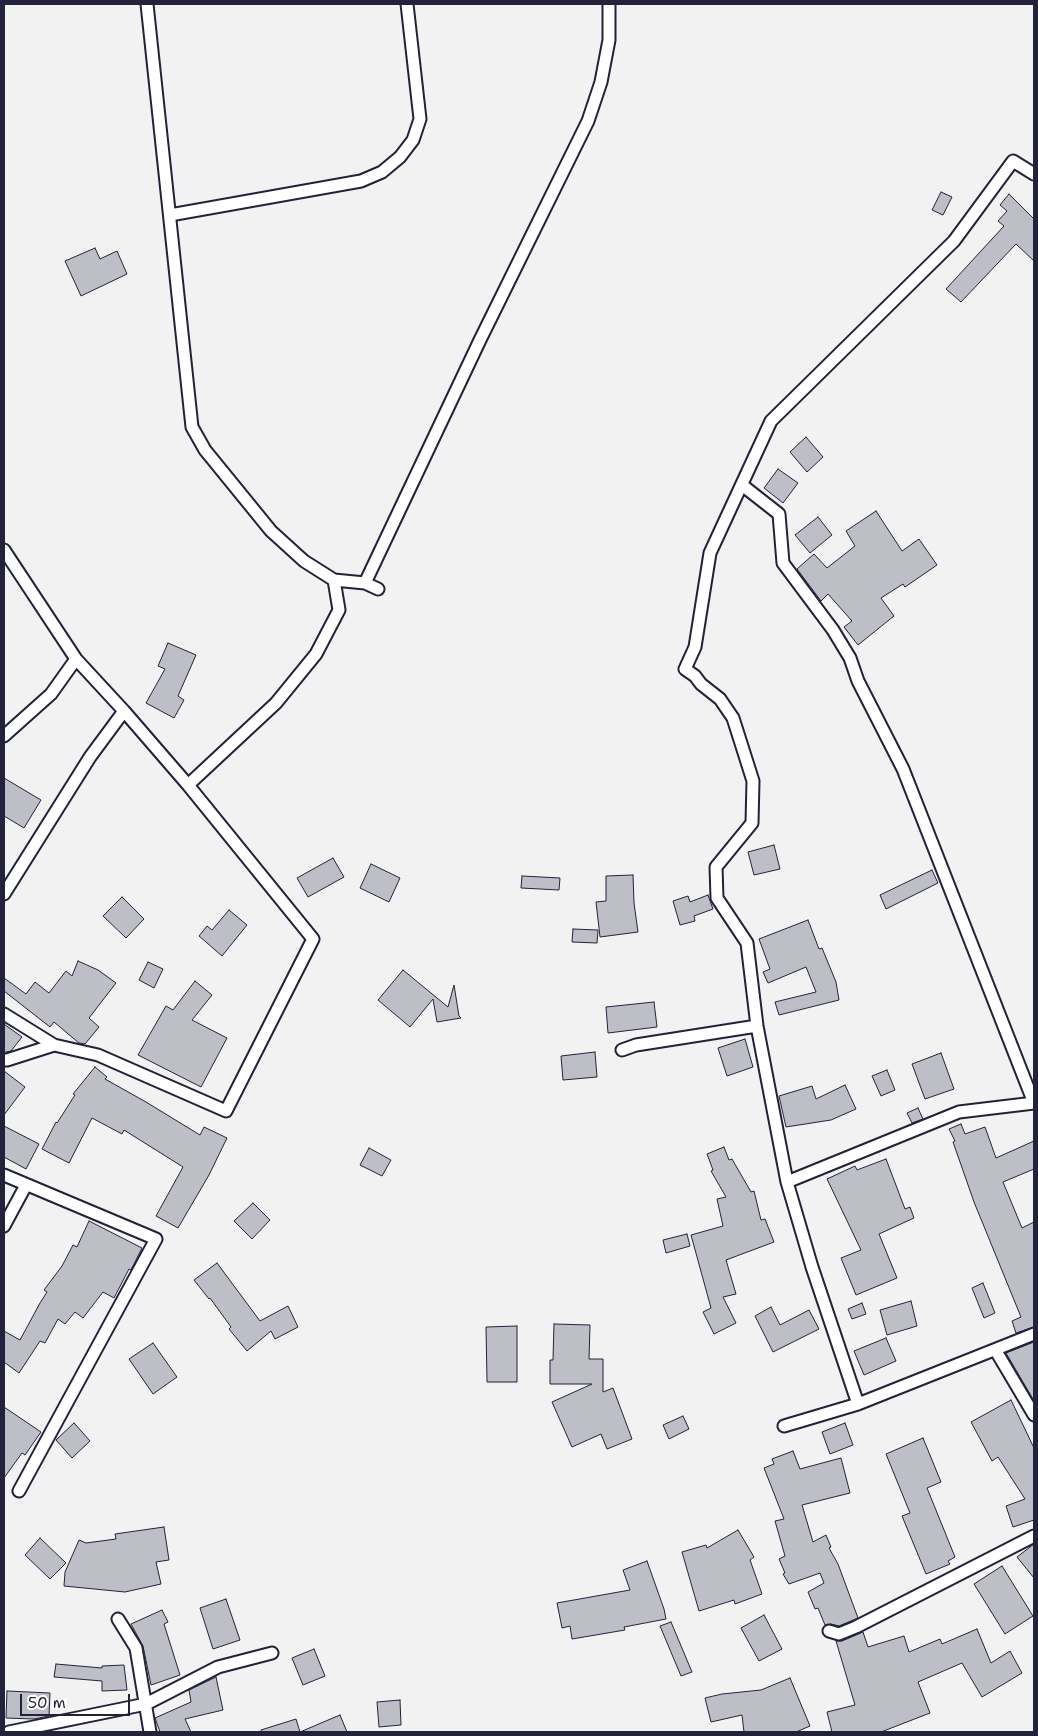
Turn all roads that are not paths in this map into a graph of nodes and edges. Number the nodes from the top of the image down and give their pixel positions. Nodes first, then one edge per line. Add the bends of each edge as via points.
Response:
1 (147, 4) edge
2 (407, 4) edge
3 (609, 4) edge
4 (1034, 174) edge
5 (170, 215) junction
6 (742, 485) junction
7 (4, 550) edge
8 (334, 580) junction
9 (365, 583) junction
10 (378, 589) dead end
11 (76, 659) junction
12 (124, 712) junction
13 (4, 736) edge
14 (188, 785) junction
15 (4, 894) edge
16 (4, 1014) edge
17 (757, 1026) junction
18 (54, 1045) junction
19 (622, 1050) dead end
20 (4, 1060) edge
21 (1034, 1103) edge
22 (4, 1175) edge
23 (787, 1182) junction
24 (26, 1185) junction
25 (4, 1226) edge
26 (1034, 1334) edge
27 (996, 1351) junction
28 (858, 1404) junction
29 (1034, 1415) edge
30 (784, 1426) dead end
31 (19, 1491) dead end
32 (1034, 1536) edge
33 (118, 1619) dead end
34 (829, 1631) dead end
35 (272, 1653) dead end
36 (146, 1704) junction
37 (10, 1732) edge
38 (150, 1732) edge

1 - 5 street
2 - 5 street via 420,119 412,140 400,156 382,172 361,181
3 - 9 street via 609,40 601,82 588,121
4 - 6 street via 1013,161 954,241 771,421
5 - 8 street via 192,427 205,450 270,531 304,561
6 - 17 street via 710,553 695,647 685,670 720,699 733,718 753,781 752,823 716,868 717,898 747,943
6 - 21 street via 779,514 783,562 850,658 858,681 903,769
7 - 11 street
8 - 9 street
8 - 14 street via 339,610 316,654 276,703
9 - 10 street
11 - 12 street
11 - 13 street via 51,694
12 - 14 street
12 - 15 street via 90,757
14 - 18 street via 313,939 226,1111 98,1055
16 - 18 street
17 - 19 street
17 - 23 street
18 - 20 street
21 - 23 street via 959,1112
22 - 24 street
23 - 28 street
24 - 25 street
24 - 31 street via 156,1238
26 - 27 street
27 - 28 street
27 - 29 street
28 - 30 street
32 - 34 street via 856,1627 839,1634
33 - 36 street via 136,1648
35 - 36 street via 218,1667
36 - 37 street
36 - 38 street

